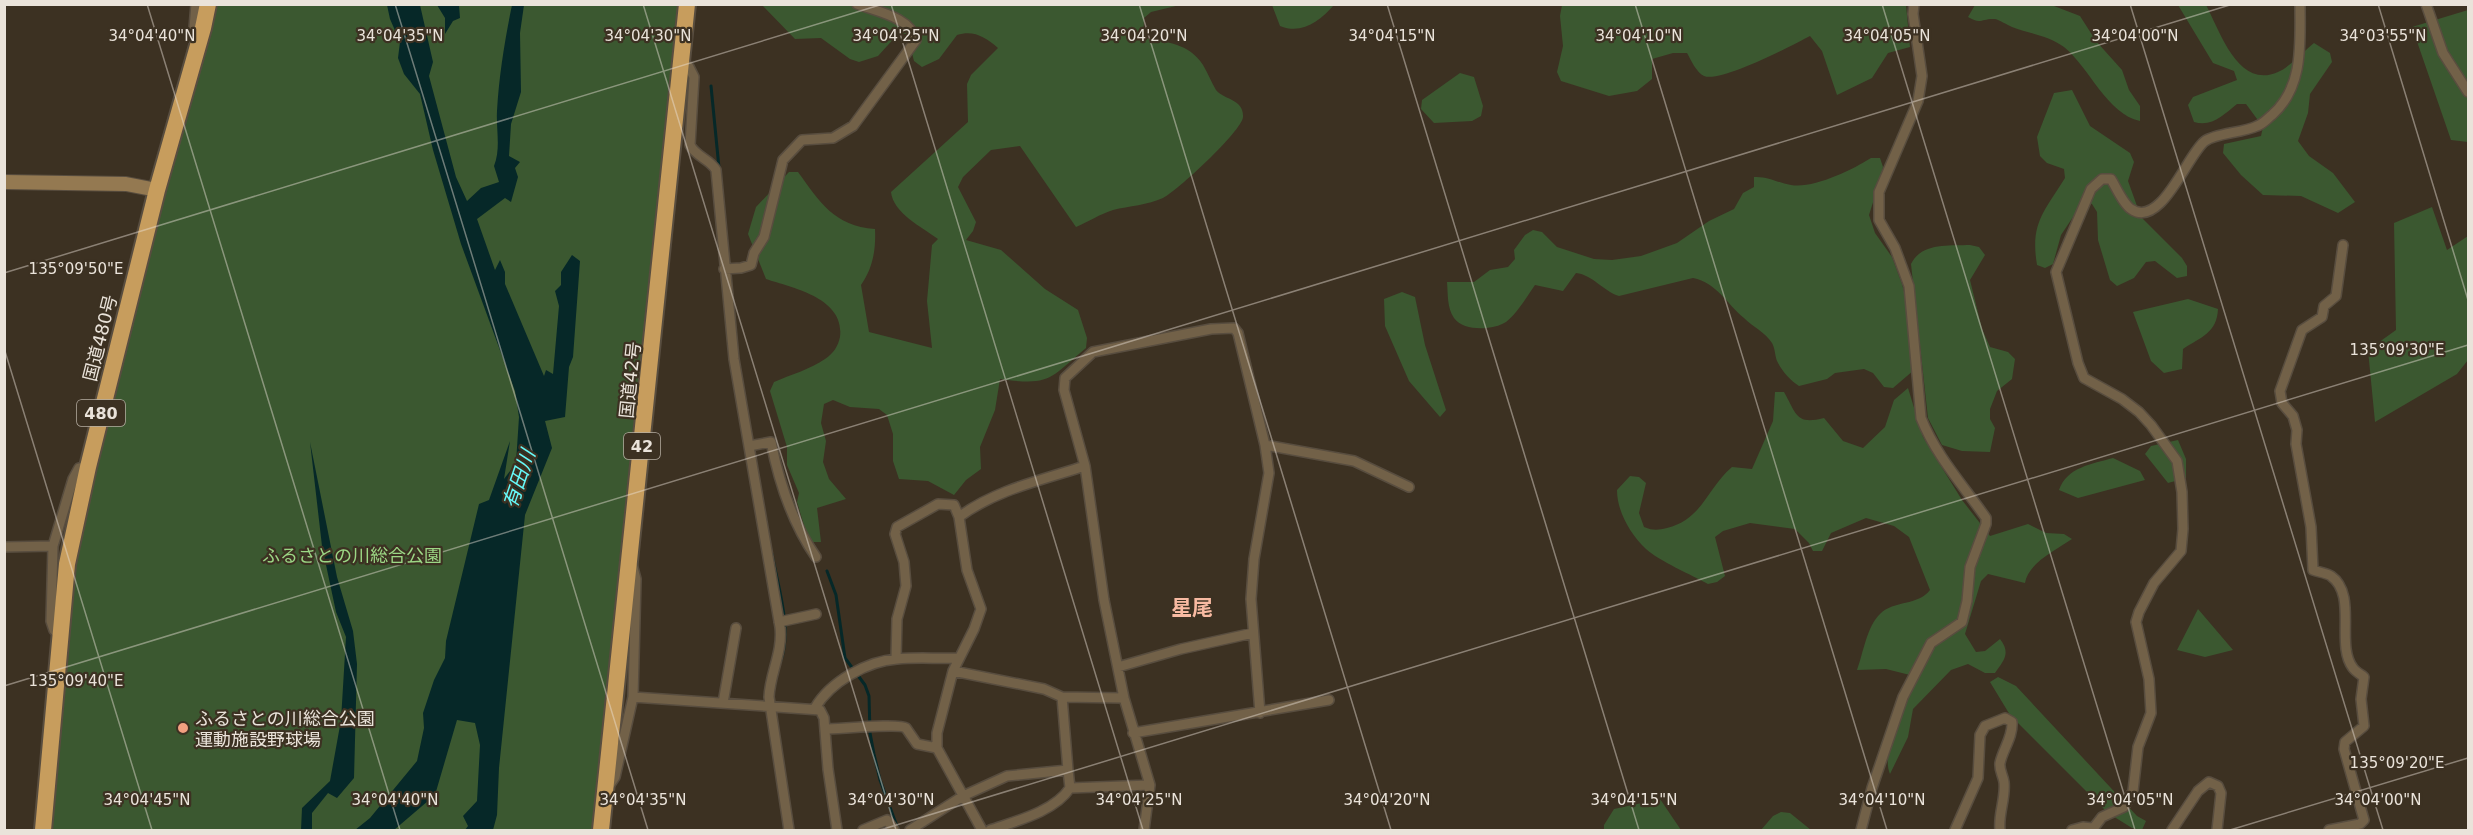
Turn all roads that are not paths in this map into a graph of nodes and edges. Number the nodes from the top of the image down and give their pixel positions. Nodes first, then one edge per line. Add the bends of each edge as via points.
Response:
1 (196, 4) edge
2 (208, 4) edge
3 (687, 4) edge
4 (857, 4) edge
5 (1914, 4) edge
6 (2300, 4) edge
7 (2426, 4) edge
8 (198, 47) junction
9 (683, 62) junction
10 (2469, 92) edge
11 (4, 182) edge
12 (157, 190) junction
13 (2343, 245) dead end
14 (724, 268) junction
15 (1265, 445) junction
16 (749, 446) junction
17 (1085, 466) junction
18 (88, 467) junction
19 (1409, 487) dead end
20 (959, 517) junction
21 (53, 546) junction
22 (4, 547) edge
23 (816, 557) dead end
24 (629, 560) junction
25 (816, 614) dead end
26 (779, 622) junction
27 (736, 627) dead end
28 (1253, 633) junction
29 (59, 635) junction
30 (959, 658) junction
31 (896, 659) junction
32 (1118, 667) junction
33 (953, 670) junction
34 (1062, 697) junction
35 (633, 698) junction
36 (1124, 698) junction
37 (1329, 700) dead end
38 (723, 703) junction
39 (770, 705) junction
40 (815, 708) junction
41 (1260, 713) junction
42 (825, 729) junction
43 (1133, 733) junction
44 (937, 748) junction
45 (1068, 770) junction
46 (1149, 785) junction
47 (1070, 788) junction
48 (606, 789) junction
49 (963, 796) junction
50 (2092, 829) edge
51 (43, 831) edge
52 (601, 831) edge
53 (789, 831) edge
54 (837, 831) edge
55 (863, 831) edge
56 (894, 831) edge
57 (910, 831) edge
58 (982, 831) edge
59 (990, 831) edge
60 (1144, 831) edge
61 (1861, 831) edge
62 (1955, 831) edge
63 (2000, 831) edge
64 (2072, 831) edge
65 (2172, 831) edge
66 (2217, 831) edge
67 (2329, 831) edge

1 - 8 street via 194,28
2 - 8 highway, 国道480号 / 480
3 - 9 highway, 国道42号 / 42
4 - 14 street via 905,22 916,40 853,126 833,138 802,140 790,151 779,171 764,237 751,265
5 - 61 street via 1922,76 1918,101 1880,192 1879,220 1909,286 1921,418 1955,479 1986,518 1986,524 1970,567 1962,622 1931,643 1903,697
6 - 50 street via 2299,68 2280,108 2260,125 2205,141 2163,201 2152,210 2130,209 2111,179 2097,182 2056,272 2084,378 2122,399 2151,425 2177,461 2182,492 2181,550 2154,583 2136,622 2151,691 2151,712 2138,747 2133,791 2124,807 2102,817
7 - 10 street via 2443,53
8 - 12 highway, 国道480号 / 480
9 - 14 street via 694,77 690,145 716,170
9 - 24 highway, 国道42号 / 42
11 - 12 street via 126,184
12 - 18 highway, 国道480号 / 480
13 - 67 street via 2336,296 2324,306 2322,317 2301,330 2280,391 2297,430 2313,570 2332,576 2340,588 2348,654 2352,667 2364,677 2364,726 2345,742 2344,749 2364,820
14 - 16 street
15 - 17 street via 1238,333 1226,327 1093,352 1070,373 1065,378 1064,390
15 - 19 street via 1354,461
15 - 28 street via 1269,473 1252,579
16 - 23 street via 771,442 788,502
16 - 26 street
17 - 20 street via 1001,494
17 - 32 street
18 - 21 street via 80,468 73,479
18 - 29 highway, 国道480号 / 480 via 68,564
20 - 30 street via 967,570 981,609
20 - 31 street via 954,505 943,504 897,527 906,580 897,619
21 - 22 street
21 - 29 street via 51,621
24 - 35 street via 636,579
24 - 48 highway, 国道42号 / 42
25 - 26 street
26 - 39 street via 780,650 770,680
27 - 38 street
28 - 32 street
28 - 41 street
29 - 51 highway, 国道480号 / 480
30 - 31 street
30 - 33 street
31 - 40 street via 870,666 839,682
32 - 36 street
33 - 34 street via 1044,689
33 - 44 street via 937,733
34 - 36 street
34 - 45 street
35 - 38 street
35 - 48 street via 615,777
36 - 43 street
37 - 41 street
38 - 39 street
39 - 40 street
39 - 53 street
40 - 42 street via 823,714
41 - 43 street
42 - 44 street via 902,725 917,744
42 - 54 street
43 - 46 street
44 - 49 street
45 - 47 street
45 - 49 street via 1007,776
46 - 47 street
46 - 60 street
47 - 59 street via 1064,798
48 - 52 highway, 国道42号 / 42
49 - 57 street
49 - 58 street
50 - 64 street
55 - 56 street via 887,820
62 - 63 street via 1978,778 1980,735 1985,726 2005,718 2012,722 2013,731 2000,768 2004,784
65 - 66 street via 2198,790 2209,782 2218,786 2221,793

